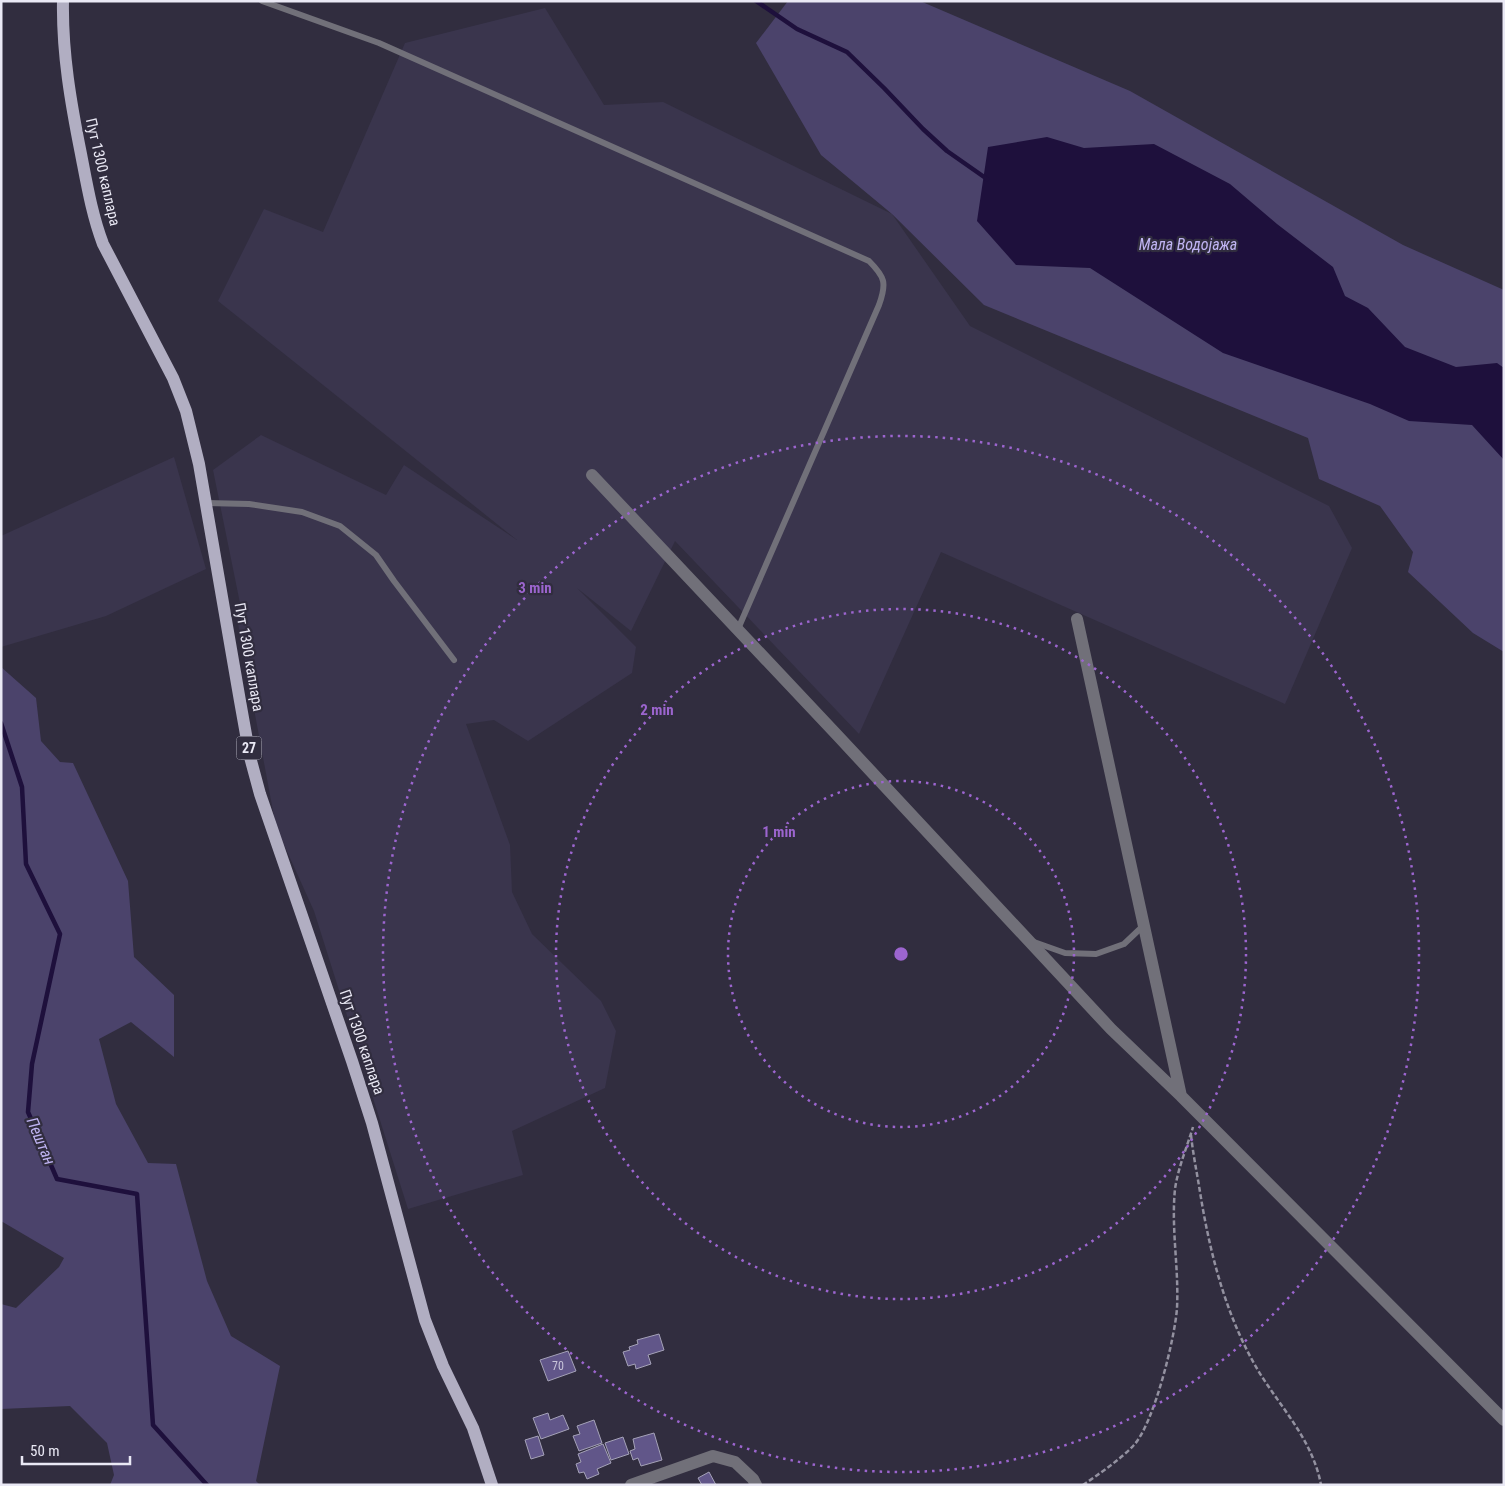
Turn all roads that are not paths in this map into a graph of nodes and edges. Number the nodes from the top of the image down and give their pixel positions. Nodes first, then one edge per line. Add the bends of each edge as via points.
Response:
1 (63, 1) edge
2 (262, 1) edge
3 (592, 475) dead end
4 (206, 503) junction
5 (1078, 620) dead end
6 (738, 629) junction
7 (454, 660) dead end
8 (1144, 925) junction
9 (1027, 940) junction
10 (1180, 1096) junction
11 (1504, 1420) edge
12 (492, 1485) edge
13 (631, 1485) edge
14 (756, 1485) edge

1 - 4 main road, Пут 1300 каплара / 27 via 68,79 96,226 173,378 195,445
2 - 6 lane via 379,43 870,260 884,278 879,305
3 - 6 street
4 - 7 lane via 250,504 302,512 340,526 376,555
4 - 12 main road, Пут 1300 каплара / 27 via 250,757 260,794 363,1097 426,1320 443,1366 473,1428
5 - 8 street
6 - 9 street
8 - 9 lane via 1124,944 1096,954 1065,953
8 - 10 street
9 - 10 street
10 - 11 street
13 - 14 street via 713,1456 735,1462

